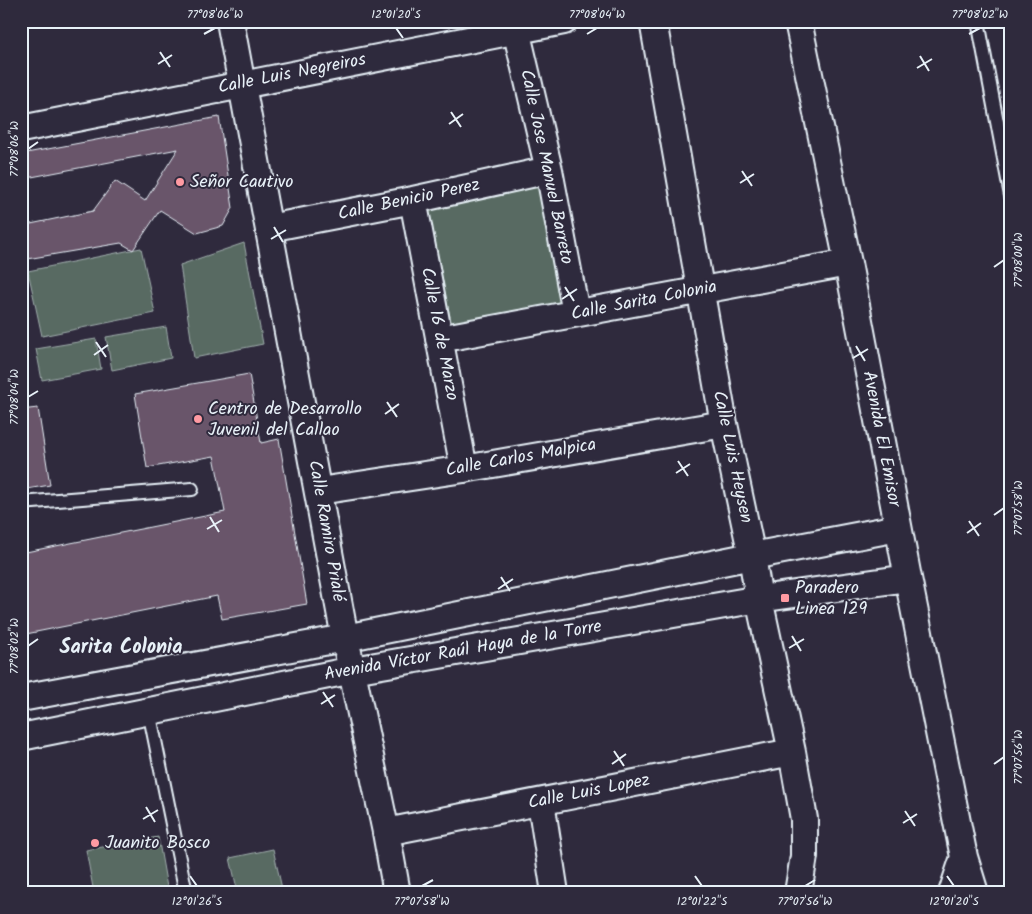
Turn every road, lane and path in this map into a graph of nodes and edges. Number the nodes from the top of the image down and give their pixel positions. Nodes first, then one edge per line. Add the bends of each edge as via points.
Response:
1 (230, 21) edge
2 (564, 21) edge
3 (653, 21) edge
4 (798, 21) edge
5 (978, 21) edge
6 (515, 25) edge
7 (241, 84) junction
8 (21, 128) edge
9 (549, 170) junction
10 (1011, 196) edge
11 (414, 200) junction
12 (269, 228) junction
13 (848, 263) junction
14 (700, 290) junction
15 (576, 313) junction
16 (439, 339) junction
17 (724, 424) junction
18 (464, 469) junction
19 (192, 489) dead end
20 (318, 491) junction
21 (21, 503) edge
22 (898, 528) junction
23 (752, 556) junction
24 (908, 578) junction
25 (759, 599) junction
26 (345, 638) junction
27 (353, 670) junction
28 (21, 698) edge
29 (149, 711) junction
30 (21, 738) edge
31 (792, 752) junction
32 (541, 802) junction
33 (386, 832) junction
34 (964, 857) junction
35 (795, 892) edge
36 (186, 893) edge
37 (397, 893) edge
38 (554, 893) edge
39 (952, 893) edge
40 (975, 893) edge

1 - 7 street, Calle Ramiro Prialé
2 - 6 street, Calle Luis Negreiros
3 - 14 street, Calle Luis Heysen
4 - 13 street, Avenida El Emisor
5 - 10 lane
6 - 7 street, Calle Luis Negreiros
6 - 9 street, Calle Jose Manuel Barreto
7 - 8 street, Calle Luis Negreiros
7 - 12 street, Calle Ramiro Prialé
9 - 11 street, Calle Benicio Perez
9 - 15 street, Calle Jose Manuel Barreto
11 - 12 street, Calle Benicio Perez
11 - 16 street, Calle 16 de Marzo
12 - 20 street, Calle Ramiro Prialé
13 - 14 street, Calle Sarita Colonia
13 - 22 street, Avenida El Emisor
14 - 15 street, Calle Sarita Colonia
14 - 17 street, Calle Luis Heysen
15 - 16 street, Calle Sarita Colonia
16 - 18 street, Calle 16 de Marzo
17 - 18 street, Calle Carlos Malpica
17 - 23 street, Calle Luis Heysen
18 - 20 street, Calle Carlos Malpica
19 - 21 lane
20 - 26 street, Calle Ramiro Prialé
22 - 23 street, Avenida Víctor Raúl Haya de la Torre
22 - 24 street, Avenida El Emisor
23 - 25 street, Calle Luis Heysen
23 - 26 street, Avenida Víctor Raúl Haya de la Torre
24 - 25 street, Avenida Víctor Raúl Haya de la Torre
24 - 34 street, Avenida El Emisor
25 - 27 street, Avenida Víctor Raúl Haya de la Torre
25 - 31 street, Calle Luis Heysen
26 - 27 street, Calle Ramiro Prialé
26 - 28 street, Avenida Víctor Raúl Haya de la Torre
27 - 29 street, Avenida Víctor Raúl Haya de la Torre
27 - 33 street, Calle Ramiro Prialé
29 - 30 street, Avenida Víctor Raúl Haya de la Torre
29 - 36 lane
31 - 32 street, Calle Luis Lopez
31 - 35 street, Calle Luis Heysen via 804,819 804,856
32 - 33 street, Calle Luis Lopez
32 - 38 street
33 - 37 street, Calle Ramiro Prialé
34 - 39 street, Avenida El Emisor
34 - 40 street, Avenida El Emisor

